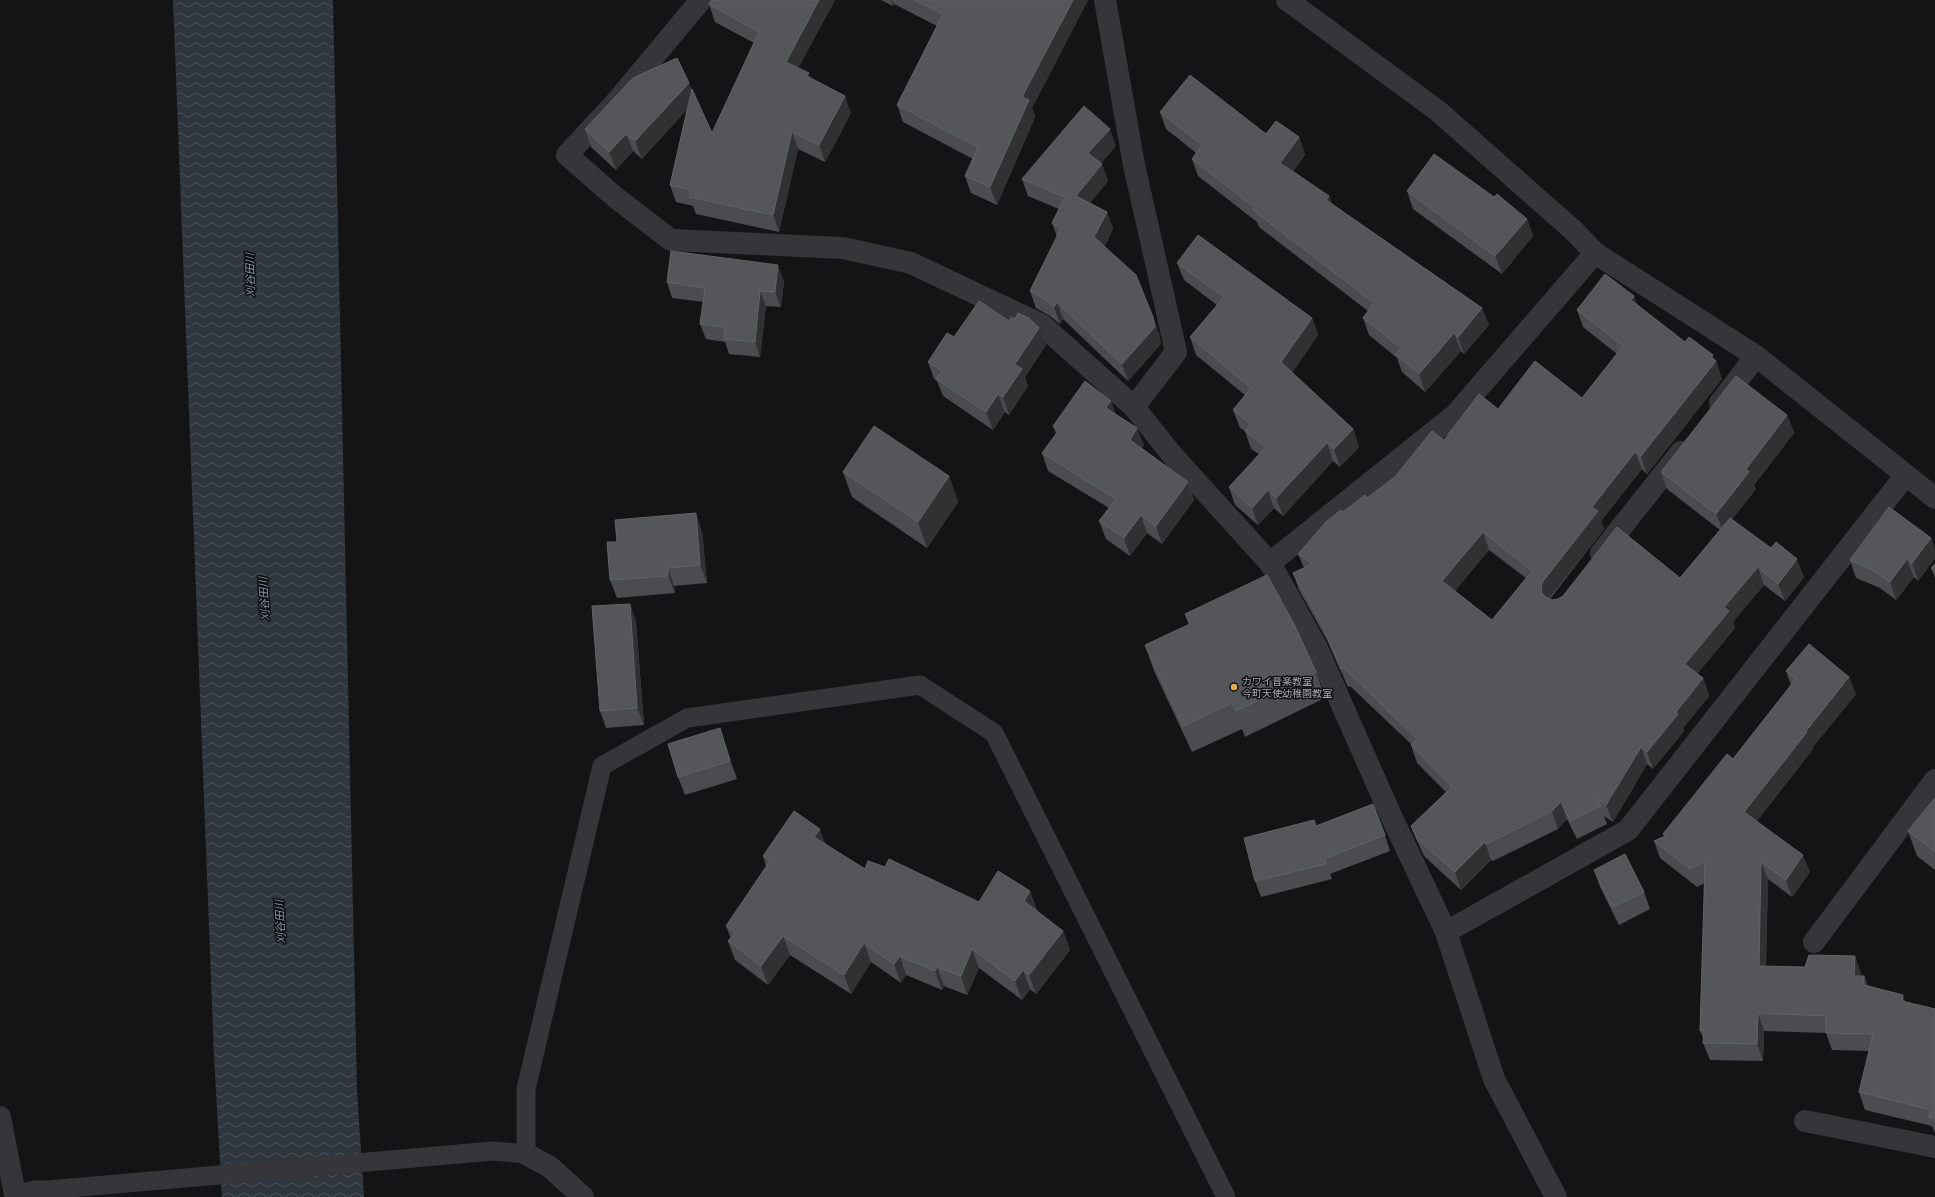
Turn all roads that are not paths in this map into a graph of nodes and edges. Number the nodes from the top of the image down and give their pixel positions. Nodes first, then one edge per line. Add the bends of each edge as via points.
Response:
1 (701, 0) edge
2 (1105, 0) edge
3 (1287, 0) edge
4 (1596, 252) junction
5 (1756, 356) junction
6 (1134, 407) junction
7 (1707, 418) edge
8 (1692, 437) edge
9 (1905, 476) junction
10 (1935, 498) edge
11 (1270, 563) junction
12 (1589, 568) edge
13 (1935, 780) edge
14 (1446, 932) junction
15 (1814, 942) dead end
16 (0, 1117) edge
17 (1805, 1121) dead end
18 (1935, 1147) edge
19 (526, 1154) junction
20 (15, 1196) edge
21 (583, 1197) edge
22 (1226, 1197) edge
23 (1556, 1197) edge

1 - 6 street via 616,102 567,155 615,197 671,240 843,248 911,263 1042,325
2 - 6 street via 1134,165 1176,352
3 - 4 street via 1438,111
4 - 5 street
4 - 11 street via 1456,414
5 - 7 street
5 - 9 street
6 - 11 street via 1173,456
8 - 12 street
9 - 10 street
9 - 14 street via 1628,830
11 - 14 street via 1316,646
13 - 15 street
14 - 23 street via 1494,1079
16 - 20 street
17 - 18 street
19 - 20 lane via 493,1151 35,1190
19 - 21 street via 550,1167
19 - 22 lane via 526,1090 602,766 687,718 920,685 994,733

